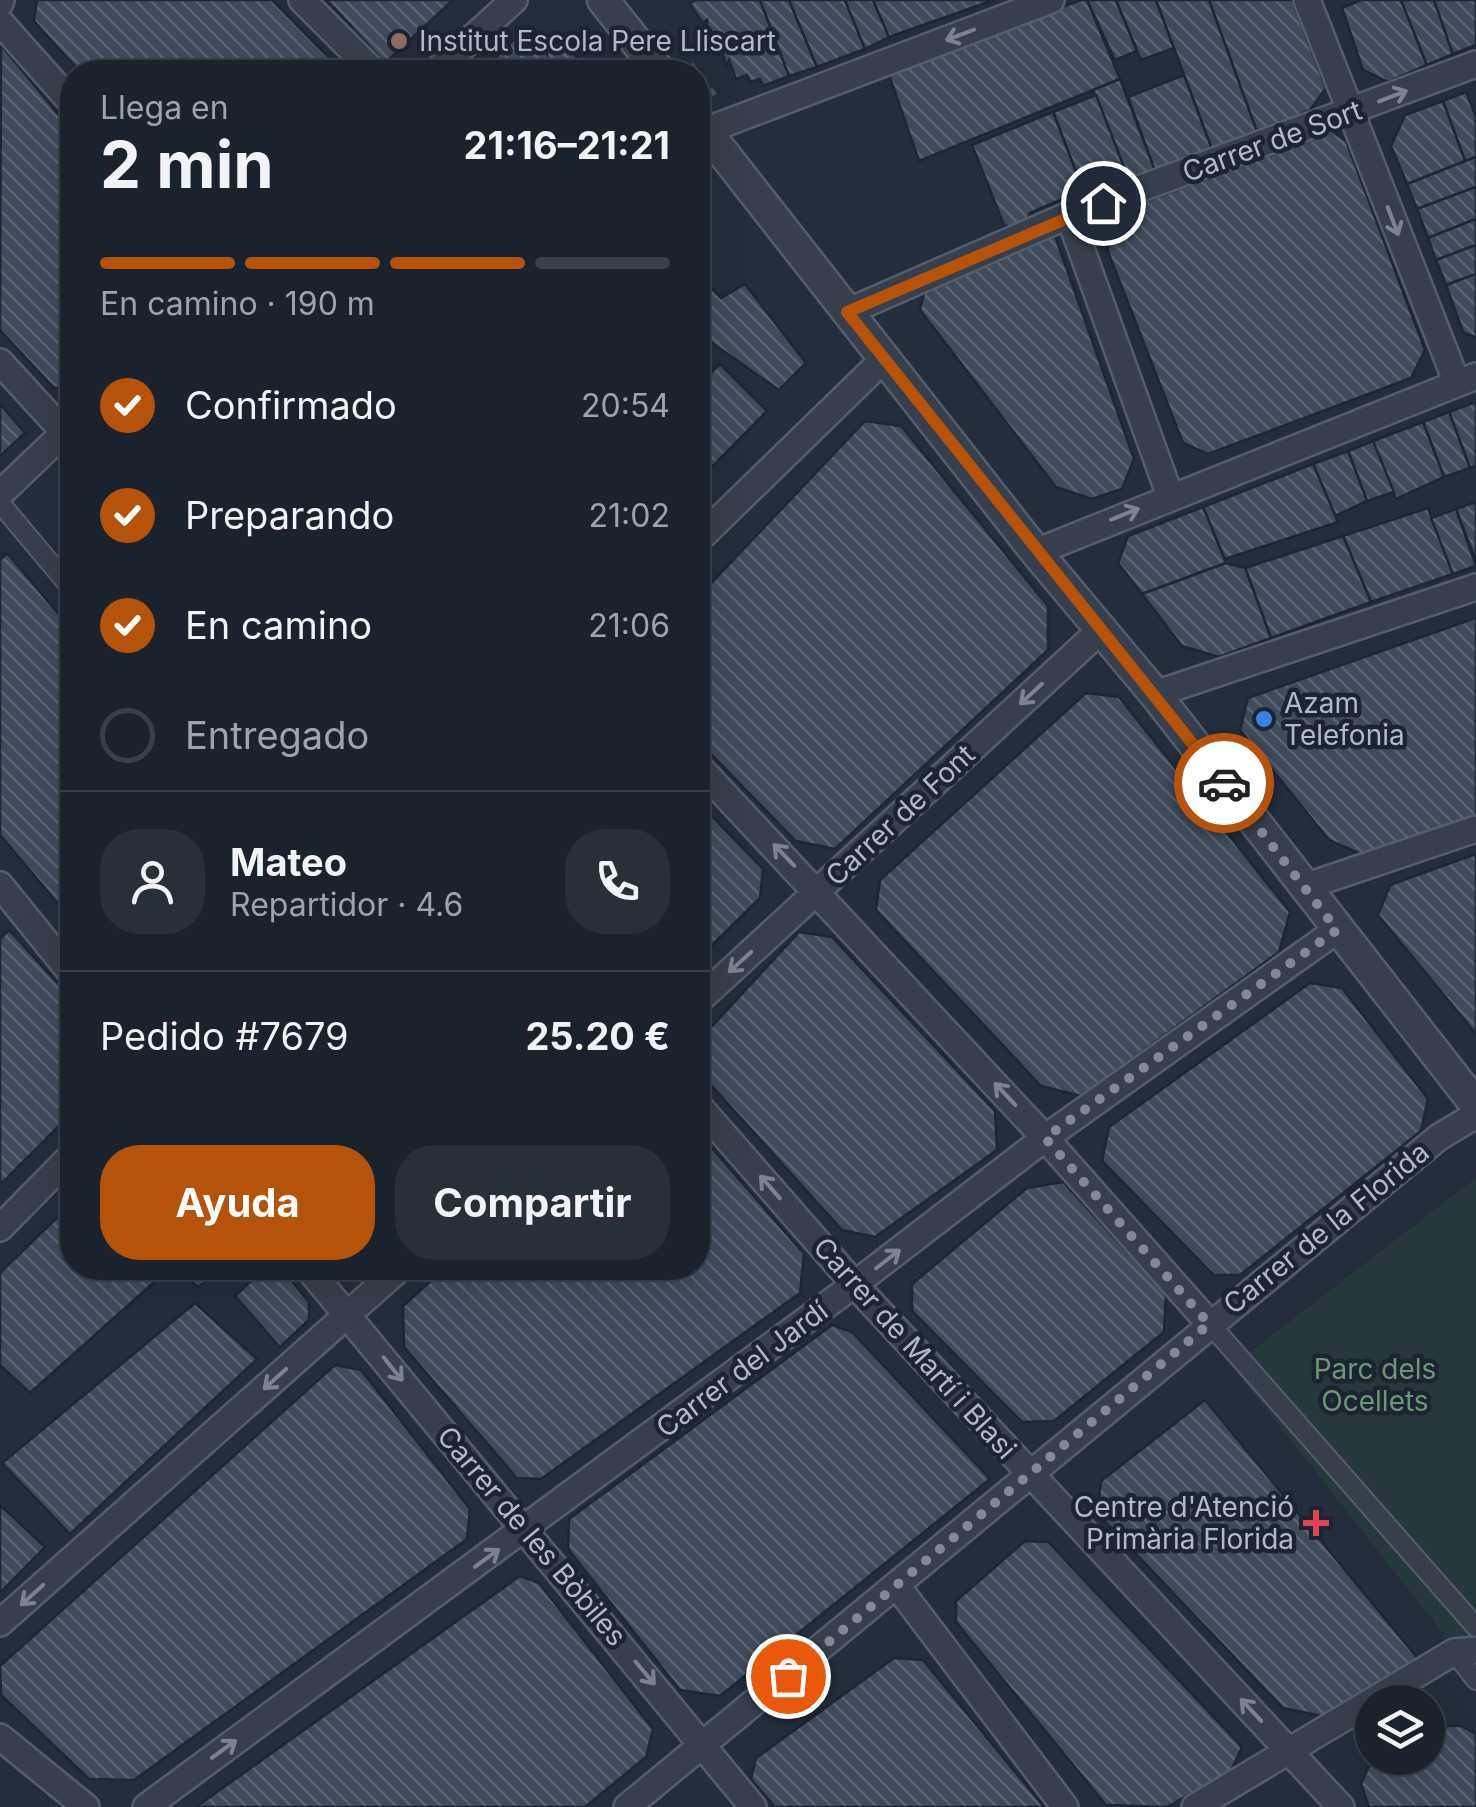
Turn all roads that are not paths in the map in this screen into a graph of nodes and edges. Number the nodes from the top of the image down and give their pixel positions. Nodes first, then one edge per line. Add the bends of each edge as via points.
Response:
1 (302, 0) edge
2 (514, 0) edge
3 (603, 0) edge
4 (1051, 0) edge
5 (1307, 0) edge
6 (0, 22) edge
7 (362, 60) edge
8 (449, 60) edge
9 (650, 60) edge
10 (1476, 64) edge
11 (60, 90) edge
12 (1350, 112) junction
13 (710, 123) edge
14 (710, 136) edge
15 (1069, 216) junction
16 (847, 312) junction
17 (884, 358) junction
18 (0, 362) edge
19 (1466, 380) edge
20 (60, 420) edge
21 (60, 437) edge
22 (0, 494) edge
23 (1170, 496) junction
24 (0, 503) edge
25 (710, 528) edge
26 (1036, 552) junction
27 (60, 575) edge
28 (1476, 587) edge
29 (1102, 628) junction
30 (1155, 694) junction
31 (710, 778) edge
32 (1476, 829) edge
33 (0, 885) edge
34 (1304, 887) junction
35 (818, 890) junction
36 (1337, 930) junction
37 (60, 959) edge
38 (710, 990) edge
39 (1476, 1105) edge
40 (1476, 1115) edge
41 (710, 1119) edge
42 (1045, 1138) junction
43 (60, 1167) edge
44 (0, 1228) edge
45 (318, 1280) edge
46 (386, 1280) edge
47 (855, 1284) junction
48 (347, 1315) junction
49 (1209, 1324) junction
50 (1031, 1475) junction
51 (526, 1529) junction
52 (898, 1586) junction
53 (0, 1623) edge
54 (1476, 1627) edge
55 (1465, 1651) edge
56 (1476, 1680) edge
57 (0, 1738) edge
58 (702, 1744) junction
59 (1291, 1753) junction
60 (86, 1807) edge
61 (146, 1807) edge
62 (627, 1807) edge
63 (754, 1807) edge
64 (1066, 1807) edge
65 (1195, 1807) edge
66 (1341, 1807) edge

1 - 7 street
2 - 8 street
3 - 9 street
4 -> 13 street
5 - 12 street
6 - 11 street
12 -> 10 street, Carrer de Sort
12 - 15 street, Carrer de Sort
12 -> 19 street
14 - 16 street
15 - 16 street, Carrer de Sort
15 - 23 street
16 - 17 street
17 - 25 street
17 - 26 street
18 - 20 street
19 - 23 street
21 - 22 street
26 -> 23 street
24 - 27 street
26 - 29 street
28 - 30 street
29 - 30 street
29 -> 35 street, Carrer de Font
30 - 34 street
35 -> 31 street
32 - 34 street
33 - 37 street
34 - 36 street
35 -> 38 street, Carrer de Font
42 -> 35 street
36 - 39 street
36 - 42 street, Carrer del Jardí
40 - 49 street, Carrer de la Florida via 1439,1137
47 -> 41 street, Carrer de Martí i Blasi
47 -> 42 street, Carrer del Jardí
42 - 49 street
43 - 44 street
45 - 48 street, Carrer de les Bòbiles
46 - 48 street
47 - 50 street, Carrer de Martí i Blasi
47 - 51 street, Carrer del Jardí
48 -> 51 street, Carrer de les Bòbiles
48 -> 53 street
49 - 50 street, Carrer de la Florida
49 - 54 street
50 - 52 street, Carrer de la Florida
59 -> 50 street, Carrer de Martí i Blasi
51 -> 58 street, Carrer de les Bòbiles
61 -> 51 street, Carrer del Jardí
52 - 58 street, Carrer de la Florida
52 - 64 street
55 - 56 street
55 - 59 street
57 - 60 street
58 - 62 street, Carrer de la Florida
58 - 63 street, Carrer de les Bòbiles
59 - 65 street
59 - 66 street, Carrer de Martí i Blasi

